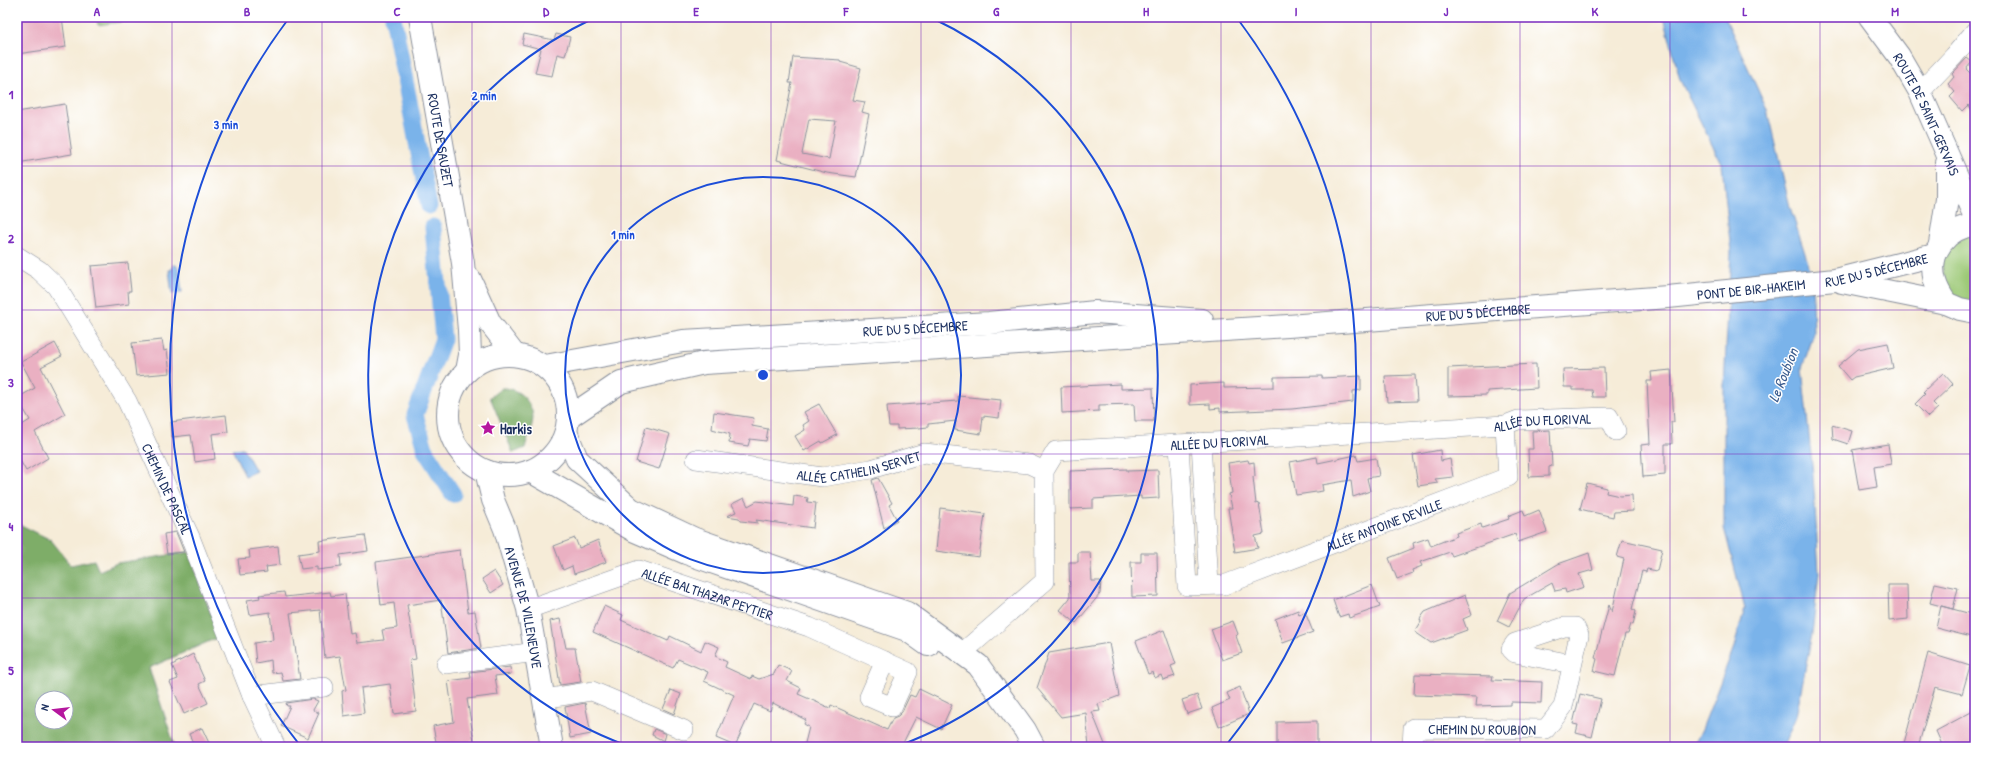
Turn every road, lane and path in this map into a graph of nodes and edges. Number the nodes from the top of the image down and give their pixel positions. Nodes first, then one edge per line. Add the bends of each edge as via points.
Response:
1 (420, 17) edge
2 (1870, 17) edge
3 (1975, 31) edge
4 (1920, 92) junction
5 (1947, 156) junction
6 (1975, 217) edge
7 (1975, 225) edge
8 (1937, 250) junction
9 (17, 256) edge
10 (463, 263) junction
11 (1835, 280) junction
12 (1668, 297) joint
13 (1946, 303) junction
14 (1975, 312) edge
15 (1288, 326) junction
16 (514, 354) junction
17 (545, 366) junction
18 (467, 370) junction
19 (567, 425) junction
20 (1505, 425) junction
21 (1616, 431) dead end
22 (1202, 442) junction
23 (1180, 444) junction
24 (696, 459) dead end
25 (486, 471) junction
26 (530, 471) junction
27 (1044, 471) junction
28 (1209, 585) junction
29 (528, 609) junction
30 (536, 652) junction
31 (962, 653) junction
32 (885, 661) dead end
33 (446, 664) dead end
34 (1572, 664) dead end
35 (324, 687) dead end
36 (252, 696) junction
37 (544, 699) junction
38 (684, 730) dead end
39 (1029, 738) edge
40 (276, 747) edge
41 (552, 747) edge
42 (1412, 747) edge

1 - 10 main road, ROUTE DE SAUZET
2 - 4 main road, ROUTE DE SAINT-GERVAIS via 1899,56
3 - 4 street
4 - 5 main road, ROUTE DE SAINT-GERVAIS
5 - 6 main road, ROUTE DE SAINT-GERVAIS
5 - 8 main road via 1947,199
7 - 8 main road via 1957,229 1947,236
8 - 11 main road, RUE DU 5 DÉCEMBRE
8 - 13 main road via 1933,269 1935,283
9 - 36 street, CHEMIN DE PASCAL via 39,270 56,286 126,401 190,537
10 - 16 main road, ROUTE DE SAUZET via 490,323
10 - 18 main road, ROUTE DE SAUZET via 470,356
11 - 12 main road, PONT DE BIR-HAKEIM
11 - 13 main road, RUE DU 5 DÉCEMBRE
12 - 15 main road, RUE DU 5 DÉCEMBRE
13 - 14 main road, RUE DU 5 DÉCEMBRE via 1960,310
15 - 17 main road, RUE DU 5 DÉCEMBRE via 1095,312 989,323 683,341
15 - 19 main road, RUE DU 5 DÉCEMBRE via 704,363 621,382
16 - 17 main road via 530,358
16 - 18 main road via 497,355
17 - 19 main road via 558,381 566,399
18 - 25 main road via 454,387 448,406 448,426 456,445 468,460
19 - 26 main road via 554,453 546,462
19 - 31 main road via 577,459 631,509 695,539 907,612
20 - 21 street, ALLÉE DU FLORIVAL via 1518,420 1609,417
20 - 22 street, ALLÉE DU FLORIVAL
20 - 28 street, ALLÉE ANTOINE DEVILLE via 1508,477 1224,585
22 - 23 street, ALLÉE DU FLORIVAL
22 - 28 street
23 - 27 street, ALLÉE DU FLORIVAL via 1056,451
23 - 28 street, ALLÉE ANTOINE DEVILLE via 1187,586
24 - 27 street, ALLÉE CATHELIN SERVET via 822,477 871,469 924,453 1029,464
25 - 26 main road via 500,475
25 - 29 main road, AVENUE DE VILLENEUVE
26 - 39 main road via 635,531 686,553 907,630 970,674
27 - 31 street via 1045,581
29 - 30 main road, AVENUE DE VILLENEUVE
29 - 32 street, ALLÉE BALTHAZAR PEYTIER via 639,570 809,627
30 - 33 street
30 - 37 main road, AVENUE DE VILLENEUVE
31 - 39 main road via 978,665
34 - 42 street, CHEMIN DU ROUBION via 1563,707 1546,729 1413,728
35 - 36 street
36 - 40 street, CHEMIN DE PASCAL
37 - 38 street via 592,691
37 - 41 main road, AVENUE DE VILLENEUVE

